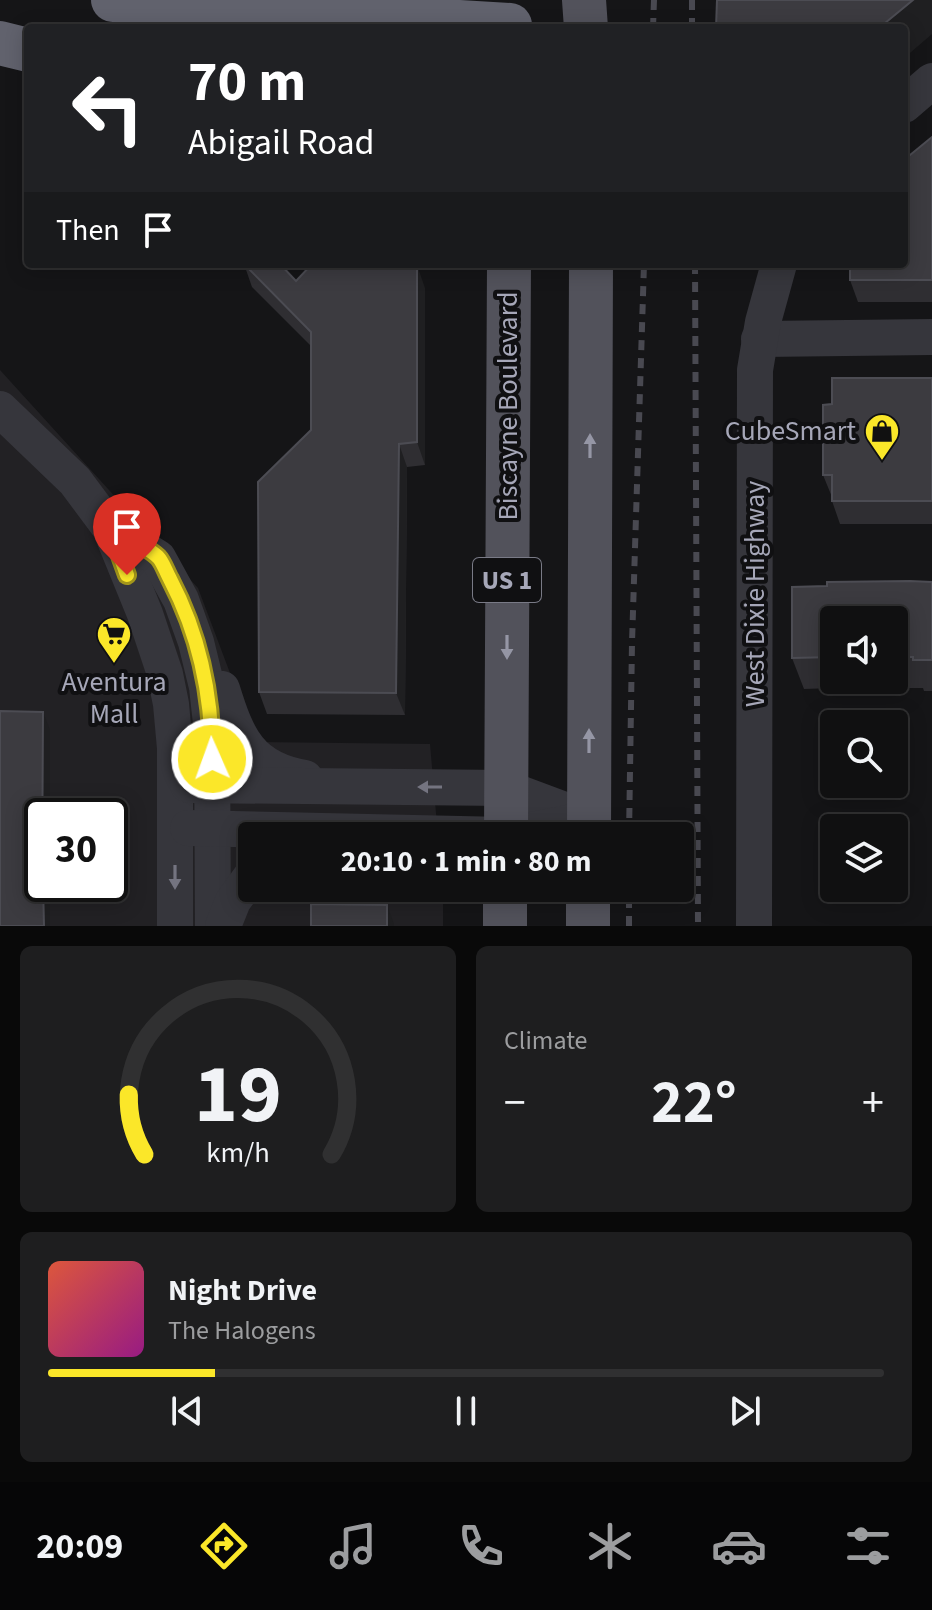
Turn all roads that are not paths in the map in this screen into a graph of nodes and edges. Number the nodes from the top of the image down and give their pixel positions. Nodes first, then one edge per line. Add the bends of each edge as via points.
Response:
1 (113, 0) edge
2 (584, 0) edge
3 (516, 20) edge
4 (586, 24) edge
5 (0, 43) edge
6 (24, 49) edge
7 (932, 81) edge
8 (908, 102) edge
9 (509, 268) edge
10 (591, 268) edge
11 (778, 268) edge
12 (932, 337) edge
13 (759, 339) junction
14 (0, 409) edge
15 (110, 528) junction
16 (199, 654) junction
17 (175, 785) junction
18 (212, 786) junction
19 (354, 787) junction
20 (506, 788) junction
21 (506, 822) edge
22 (578, 822) edge
23 (589, 822) edge
24 (175, 827) junction
25 (211, 828) junction
26 (238, 829) edge
27 (238, 894) edge
28 (505, 902) edge
29 (588, 902) edge
30 (175, 926) edge
31 (213, 926) edge
32 (223, 926) edge
33 (505, 926) edge
34 (588, 926) edge
35 (754, 926) edge

1 - 3 highway via 228,13
2 - 4 main road
5 - 6 highway
7 - 8 street
9 -> 20 main road, Biscayne Boulevard / US 1
23 -> 10 main road
11 - 13 street, West Dixie Highway
12 - 13 street
13 - 35 street, West Dixie Highway
14 - 15 street via 75,481
15 - 16 street via 158,558 181,600
15 - 17 street via 165,674
16 - 18 street via 212,732
16 - 19 street via 222,689 237,734 252,755 290,776
17 - 18 street
17 - 24 street
18 - 19 street
18 - 25 street
20 -> 19 street
20 - 21 main road, Biscayne Boulevard / US 1
20 - 22 street
24 - 25 street
24 -> 30 street
25 - 26 street
25 - 31 street
27 - 32 street
28 - 33 main road
29 - 34 main road

